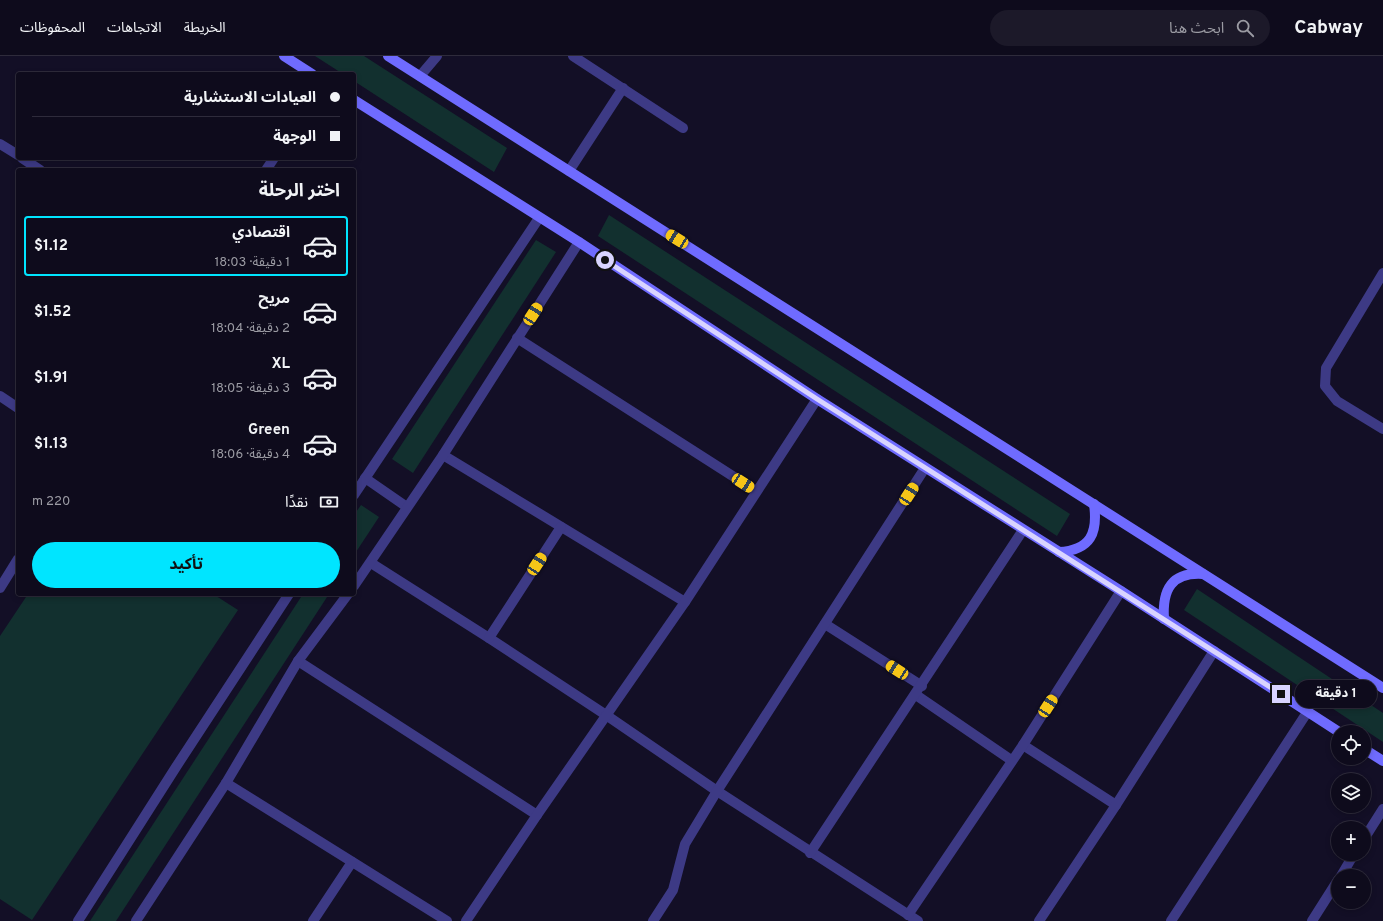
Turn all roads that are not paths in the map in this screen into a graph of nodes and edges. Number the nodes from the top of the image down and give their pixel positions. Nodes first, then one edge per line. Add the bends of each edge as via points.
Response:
1 (284, 56) edge
2 (388, 56) edge
3 (437, 56) edge
4 (573, 56) edge
5 (309, 72) edge
6 (420, 76) junction
7 (623, 88) junction
8 (356, 101) edge
9 (683, 128) dead end
10 (0, 144) edge
11 (16, 155) edge
12 (25, 160) edge
13 (37, 168) edge
14 (569, 171) junction
15 (539, 218) junction
16 (579, 242) junction
17 (1383, 273) edge
18 (517, 338) junction
19 (0, 396) edge
20 (817, 399) junction
21 (16, 407) edge
22 (1383, 429) edge
23 (443, 455) junction
24 (925, 468) junction
25 (365, 478) junction
26 (756, 491) junction
27 (356, 492) edge
28 (1094, 504) junction
29 (407, 507) junction
30 (561, 527) junction
31 (1023, 530) junction
32 (1059, 552) junction
33 (16, 562) edge
34 (371, 563) junction
35 (1205, 574) junction
36 (356, 583) edge
37 (0, 588) edge
38 (1122, 591) junction
39 (288, 596) edge
40 (347, 596) edge
41 (685, 602) junction
42 (1164, 618) junction
43 (825, 624) junction
44 (489, 638) junction
45 (1214, 651) junction
46 (298, 662) junction
47 (922, 686) junction
48 (1383, 688) edge
49 (916, 695) junction
50 (1308, 711) junction
51 (606, 715) junction
52 (1331, 727) edge
53 (1023, 745) junction
54 (1371, 753) edge
55 (1011, 760) junction
56 (1383, 761) edge
57 (226, 783) junction
58 (717, 791) junction
59 (1116, 805) junction
60 (1383, 809) edge
61 (537, 815) junction
62 (1371, 828) edge
63 (810, 853) junction
64 (352, 862) junction
65 (1331, 891) edge
66 (908, 915) junction
67 (78, 921) edge
68 (136, 921) edge
69 (313, 921) edge
70 (447, 921) edge
71 (466, 921) edge
72 (653, 921) edge
73 (918, 921) edge
74 (1039, 921) edge
75 (1171, 921) edge
76 (1312, 921) edge

1 - 5 main road
2 - 6 main road
3 - 6 street
4 - 7 street
6 - 14 main road
7 - 9 street
7 - 14 street
8 - 15 main road
10 - 11 street
12 - 13 street
14 - 28 main road
15 - 16 main road
15 - 25 street
16 - 18 street
16 - 20 main road
17 - 22 street via 1326,368 1325,386 1337,401
18 - 23 street
18 - 26 street
19 - 21 street
20 - 24 main road
20 - 26 street
23 - 29 street
23 - 30 street
24 - 31 main road
24 - 43 street
25 - 27 street
25 - 29 street
26 - 41 street
28 - 32 main road via 1096,523 1090,539 1078,548
28 - 35 main road
29 - 34 street
30 - 41 street
30 - 44 street
31 - 32 main road
31 - 47 street
32 - 38 main road
33 - 37 street
34 - 36 street
34 - 44 street
35 - 42 main road via 1183,576 1171,584 1164,600
35 - 48 main road
38 - 42 main road
38 - 53 street
39 - 67 street
40 - 46 street
41 - 51 street
42 - 45 main road
43 - 47 street
43 - 58 street
44 - 51 street
45 - 50 main road
45 - 59 street
46 - 57 street
46 - 61 street
47 - 49 street
49 - 55 street
49 - 63 street
50 - 52 main road
50 - 75 street
51 - 58 street
51 - 61 street
53 - 55 street
53 - 59 street
54 - 56 main road
55 - 66 street
57 - 64 street
57 - 68 street
58 - 63 street
58 - 72 street via 685,844 673,890
59 - 74 street
60 - 62 street
61 - 71 street
63 - 66 street
64 - 69 street
64 - 70 street
65 - 76 street
66 - 73 street

